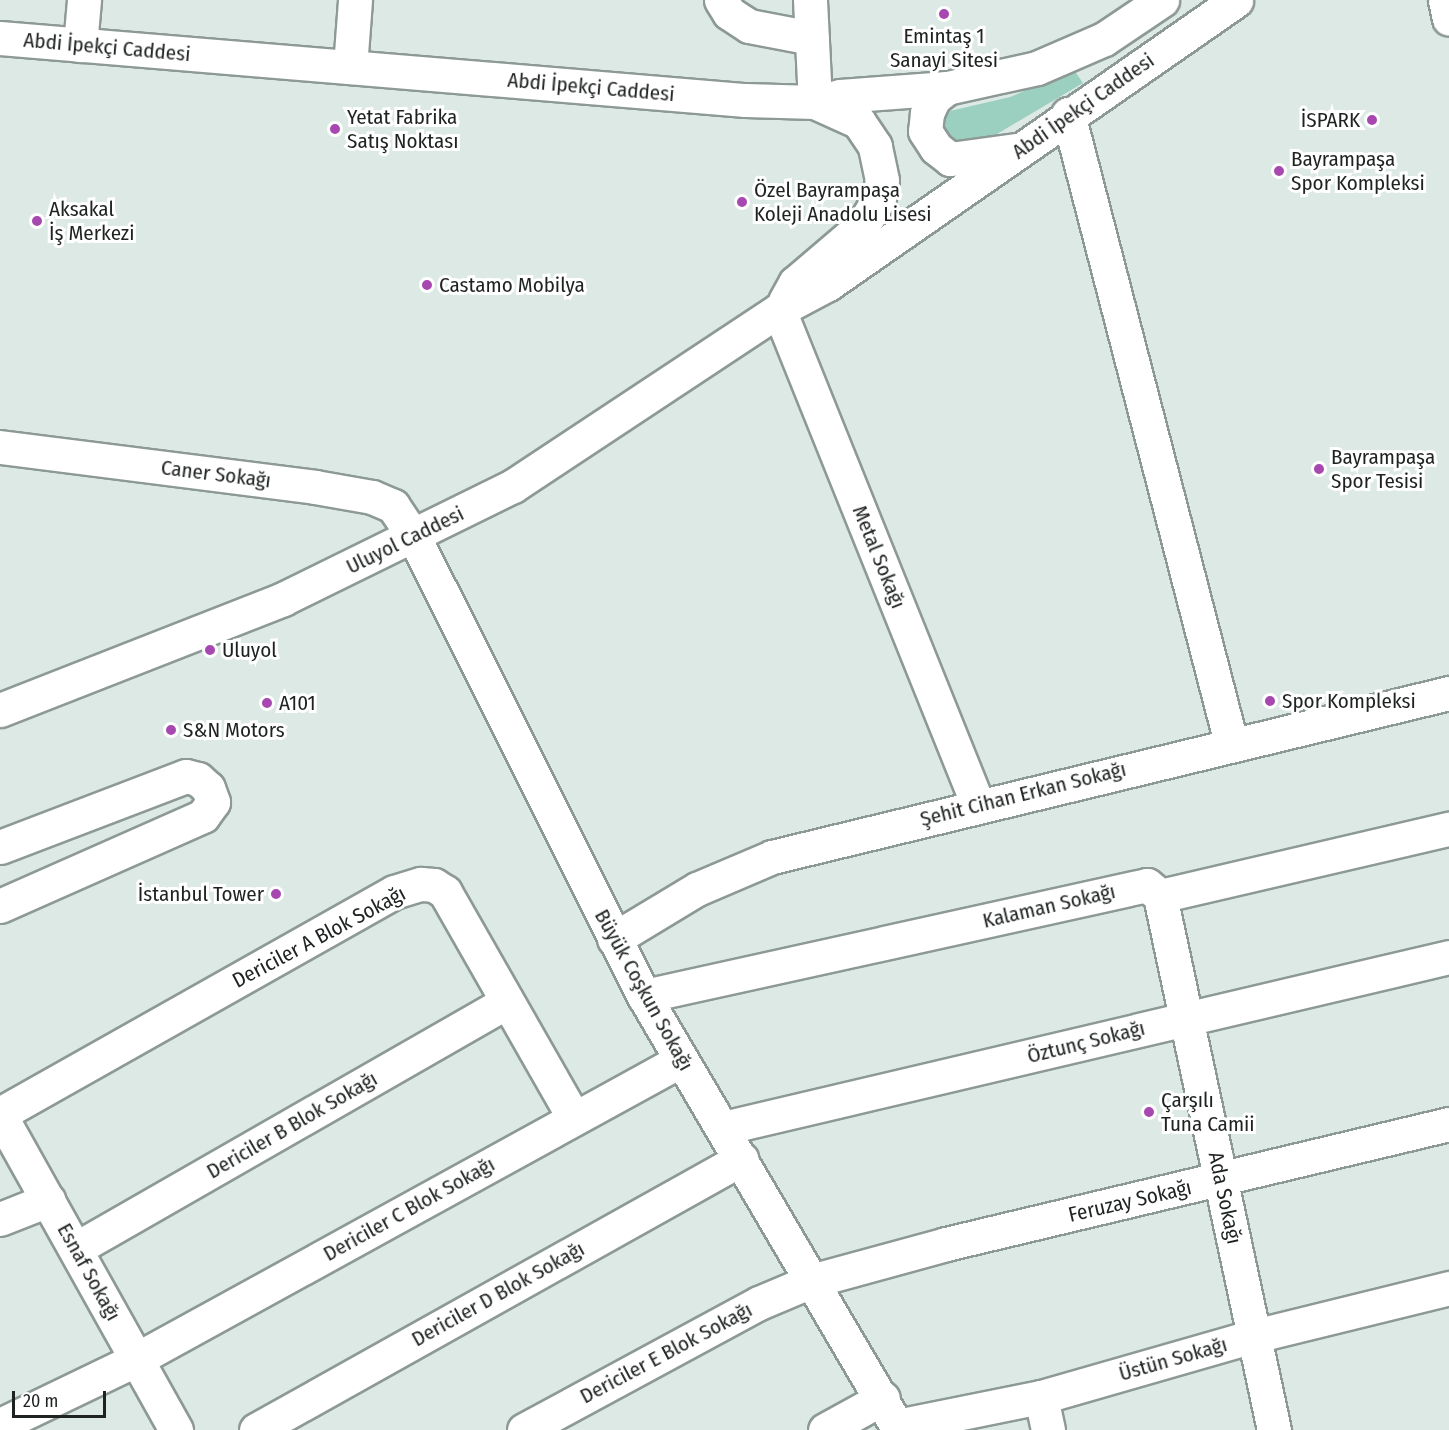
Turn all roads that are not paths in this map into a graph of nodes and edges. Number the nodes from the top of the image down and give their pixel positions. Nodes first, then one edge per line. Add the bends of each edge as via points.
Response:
1 (84, 0) edge
2 (355, 0) edge
3 (720, 0) edge
4 (810, 0) edge
5 (1162, 0) edge
6 (1236, 0) edge
7 (1445, 0) edge
8 (1449, 19) edge
9 (0, 38) edge
10 (812, 38) junction
11 (80, 45) junction
12 (350, 67) junction
13 (947, 88) junction
14 (814, 102) junction
15 (1068, 114) junction
16 (1017, 150) junction
17 (779, 310) junction
18 (0, 447) edge
19 (414, 537) junction
20 (1449, 693) edge
21 (0, 710) edge
22 (1232, 743) junction
23 (978, 805) junction
24 (1449, 829) edge
25 (0, 847) edge
26 (1160, 896) junction
27 (0, 906) edge
28 (614, 939) junction
29 (1449, 957) edge
30 (644, 996) junction
31 (507, 1002) junction
32 (1188, 1016) junction
33 (681, 1060) junction
34 (0, 1114) edge
35 (574, 1118) junction
36 (1449, 1124) edge
37 (723, 1128) junction
38 (741, 1159) junction
39 (1221, 1179) junction
40 (48, 1200) junction
41 (0, 1219) edge
42 (77, 1248) junction
43 (811, 1281) junction
44 (1449, 1288) edge
45 (1254, 1336) junction
46 (137, 1359) junction
47 (1041, 1396) junction
48 (893, 1418) edge
49 (0, 1425) edge
50 (176, 1430) edge
51 (256, 1430) edge
52 (524, 1430) edge
53 (825, 1430) edge
54 (1048, 1430) edge
55 (1274, 1430) edge

1 - 11 street
2 - 12 street
3 - 10 street via 729,13 749,26
4 - 10 street
5 - 13 street, Abdi İpekçi Caddesi via 1073,55 1037,68
6 - 15 street, Abdi İpekçi Caddesi
7 - 8 street
9 - 11 street, Abdi İpekçi Caddesi
10 - 14 street
11 - 12 street, Abdi İpekçi Caddesi
12 - 14 street, Abdi İpekçi Caddesi via 745,100
13 - 14 street, Abdi İpekçi Caddesi via 840,96
13 - 16 street via 934,98 927,114 925,131 936,148 950,159
14 - 17 street via 847,114 870,135 880,161 879,198 863,225 795,283
15 - 16 street, Abdi İpekçi Caddesi
15 - 22 street
16 - 17 street, Abdi İpekçi Caddesi via 985,178 828,284
17 - 19 street, Uluyol Caddesi via 513,486
17 - 23 street, Metal Sokağı
18 - 19 street, Caner Sokağı via 372,497 393,506
19 - 21 street, Uluyol Caddesi via 282,599
19 - 28 street, Büyük Coşkun Sokağı
20 - 22 street, Şehit Cihan Erkan Sokağı
22 - 23 street, Şehit Cihan Erkan Sokağı
23 - 28 street, Şehit Cihan Erkan Sokağı via 772,857 698,889
24 - 26 street
25 - 27 street via 186,776 198,779 208,788 213,802 204,816
26 - 30 street, Kalaman Sokağı via 1147,885
26 - 32 street, Ada Sokağı
28 - 30 street, Büyük Coşkun Sokağı
29 - 32 street, Öztunç Sokağı
30 - 33 street, Büyük Coşkun Sokağı
31 - 34 street, Dericiler A Blok Sokağı via 445,892 434,885 421,884 394,892
31 - 35 street, Dericiler A Blok Sokağı
31 - 42 street, Dericiler B Blok Sokağı
32 - 37 street, Öztunç Sokağı via 902,1089
32 - 39 street, Ada Sokağı
33 - 35 street, Dericiler C Blok Sokağı
33 - 37 street, Büyük Coşkun Sokağı
34 - 40 street, Esnaf Sokağı
35 - 46 street, Dericiler C Blok Sokağı
36 - 39 street, Feruzay Sokağı
37 - 38 street, Büyük Coşkun Sokağı
38 - 43 street, Büyük Coşkun Sokağı
38 - 51 street, Dericiler D Blok Sokağı
39 - 43 street, Feruzay Sokağı via 945,1244
39 - 45 street, Ada Sokağı
40 - 41 street
40 - 42 street, Esnaf Sokağı
42 - 46 street, Esnaf Sokağı
43 - 48 street, Büyük Coşkun Sokağı
43 - 52 street, Dericiler E Blok Sokağı via 759,1303
44 - 45 street, Üstün Sokağı
45 - 47 street, Üstün Sokağı
45 - 55 street, Ada Sokağı
46 - 49 street, Dericiler C Blok Sokağı
46 - 50 street, Esnaf Sokağı
47 - 48 street, Üstün Sokağı
47 - 54 street
48 - 53 street, Üstün Sokağı

